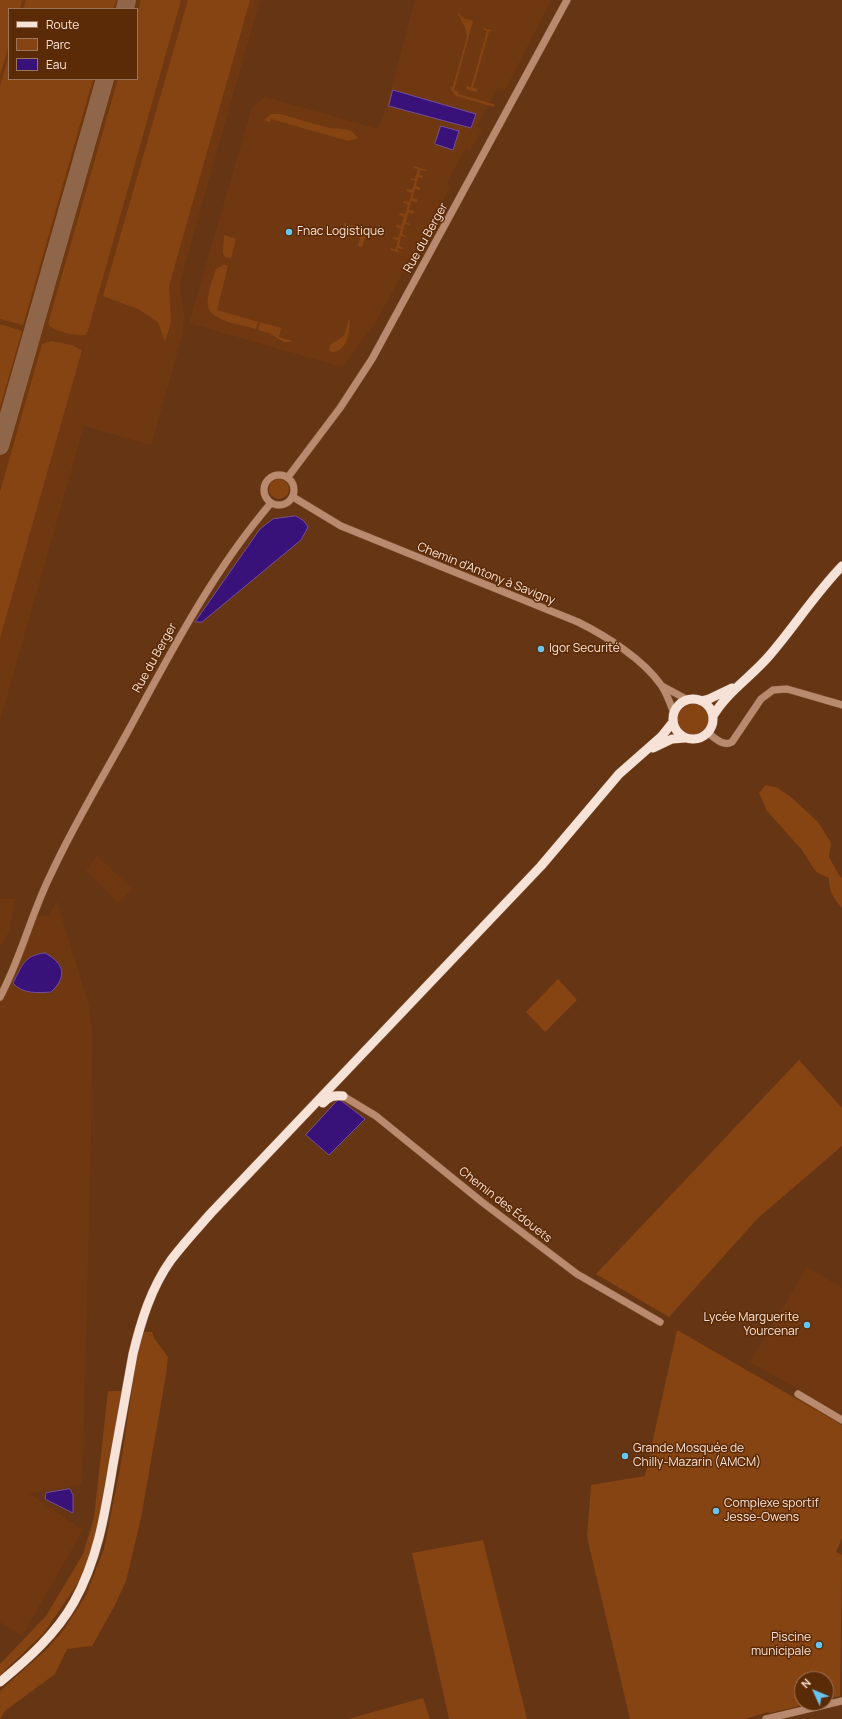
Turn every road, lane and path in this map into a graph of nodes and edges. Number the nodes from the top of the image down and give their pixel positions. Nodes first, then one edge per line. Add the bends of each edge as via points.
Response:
1 (567, 0) edge
2 (288, 477) junction
3 (293, 497) junction
4 (271, 503) junction
5 (842, 566) edge
6 (752, 672) junction
7 (662, 686) junction
8 (688, 700) junction
9 (701, 701) junction
10 (842, 705) edge
11 (713, 716) junction
12 (673, 718) junction
13 (708, 733) junction
14 (684, 738) junction
15 (635, 759) junction
16 (0, 997) edge
17 (363, 1054) junction
18 (343, 1096) junction
19 (299, 1121) junction
20 (660, 1322) dead end
21 (798, 1394) dead end
22 (842, 1420) edge
23 (0, 1682) edge
24 (842, 1701) edge
25 (766, 1719) edge

1 - 2 street, Rue du Berger via 372,359 340,408
2 - 3 street via 294,487
2 - 4 street via 277,474 266,480 264,492
3 - 4 street via 281,505
3 - 7 street, Chemin d'Antony à Savigny via 345,528 594,630 626,651
4 - 16 street, Rue du Berger via 251,527 193,612 51,873
5 - 6 main road via 827,581 768,657
6 - 9 main road via 720,695
6 - 11 main road via 724,700
7 - 8 street
7 - 12 street
8 - 9 main road
8 - 12 main road via 679,705
9 - 11 main road via 709,707
10 - 13 street via 787,689 772,690 761,699 732,742 723,743
11 - 13 main road
12 - 14 main road via 676,730
12 - 15 main road via 661,737
13 - 14 main road via 698,739
14 - 15 main road via 662,743
15 - 17 main road via 604,791 541,866
17 - 18 main road via 361,1062 338,1088
17 - 19 main road
18 - 19 main road via 329,1097 308,1118
18 - 20 street, Chemin des Édouets via 376,1116 482,1202 577,1274
19 - 23 main road via 189,1238 159,1280 143,1316 132,1354 104,1522 87,1576 55,1629 26,1660
21 - 22 street
24 - 25 street

